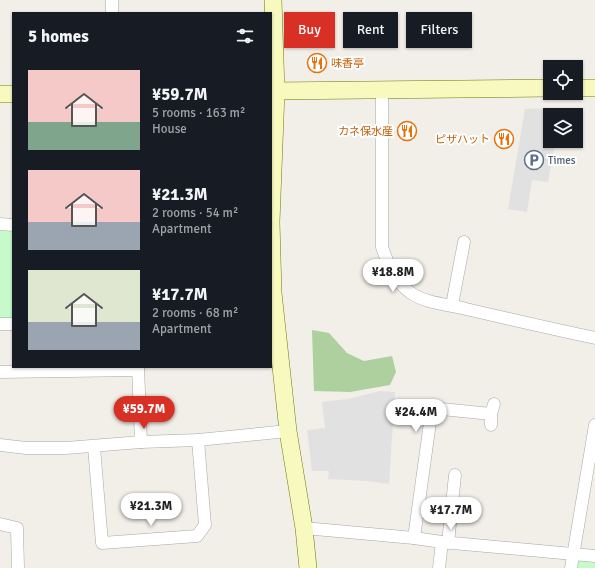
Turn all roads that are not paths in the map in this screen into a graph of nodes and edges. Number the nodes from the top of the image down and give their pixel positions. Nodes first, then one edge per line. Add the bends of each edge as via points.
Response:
1 (112, 0) edge
2 (272, 0) edge
3 (112, 12) edge
4 (543, 88) edge
5 (583, 88) edge
6 (595, 88) edge
7 (382, 90) junction
8 (273, 91) edge
9 (0, 94) edge
10 (12, 94) edge
11 (272, 156) edge
12 (0, 224) edge
13 (12, 225) edge
14 (464, 242) dead end
15 (272, 258) edge
16 (452, 306) junction
17 (0, 324) edge
18 (12, 324) edge
19 (595, 338) edge
20 (138, 368) edge
21 (0, 372) edge
22 (492, 414) dead end
23 (595, 425) edge
24 (288, 431) junction
25 (198, 440) junction
26 (142, 442) junction
27 (0, 445) edge
28 (94, 446) junction
29 (455, 475) dead end
30 (0, 524) edge
31 (304, 528) junction
32 (414, 538) junction
33 (445, 543) junction
34 (574, 554) junction
35 (595, 556) edge
36 (18, 568) edge
37 (308, 568) edge
38 (439, 568) edge
39 (571, 568) edge

1 - 3 street
2 - 8 street
4 - 7 street
5 - 6 street
7 - 8 street
7 - 16 street via 382,247 388,264 399,282 410,293 424,301
8 - 11 street
9 - 10 street
12 - 13 street
14 - 16 street
15 - 24 street via 273,293
16 - 19 street
17 - 18 street
20 - 21 street
20 - 26 street
22 - 32 street via 432,408
23 - 34 street
24 - 25 street
24 - 31 street
25 - 26 street
25 - 28 street via 205,525 197,536 102,543
26 - 28 street
27 - 28 street via 26,448
29 - 33 street
30 - 36 street via 17,528
31 - 32 street
31 - 37 street
32 - 33 street
33 - 34 street
33 - 38 street
34 - 35 street
34 - 39 street

